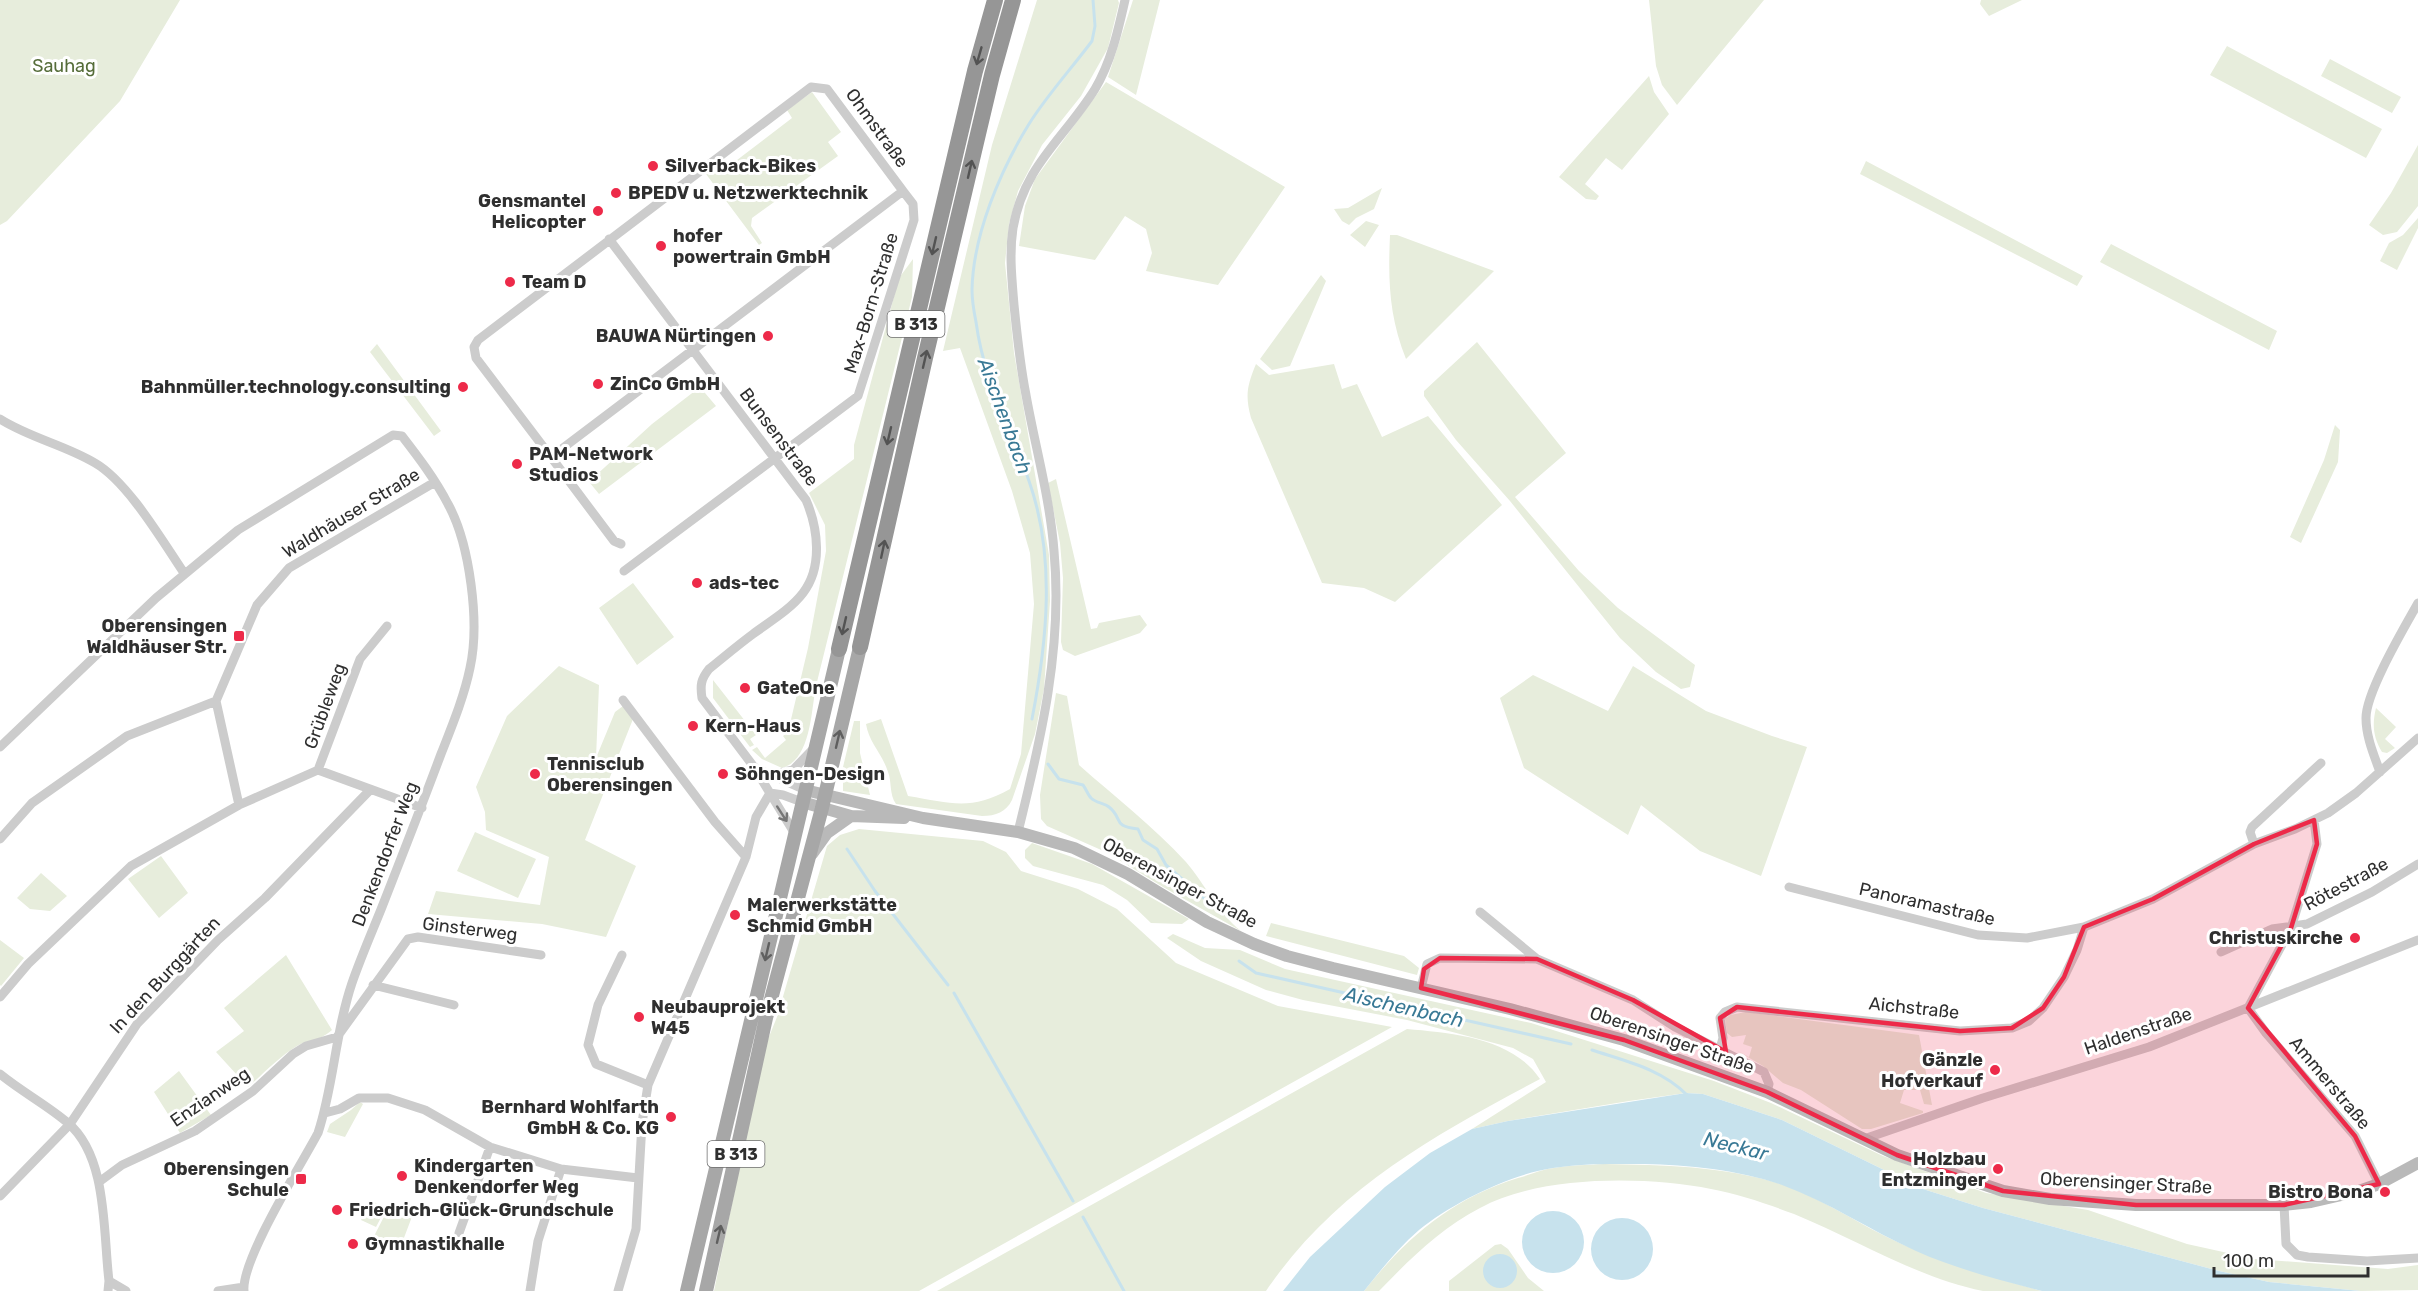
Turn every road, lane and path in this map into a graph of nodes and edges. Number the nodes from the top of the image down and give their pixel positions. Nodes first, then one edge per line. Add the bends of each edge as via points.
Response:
1 (995, 0) edge
2 (1013, 0) edge
3 (1125, 0) edge
4 (903, 191) junction
5 (609, 239) junction
6 (692, 350) junction
7 (0, 419) edge
8 (551, 457) junction
9 (776, 459) junction
10 (435, 482) junction
11 (621, 544) dead end
12 (624, 571) dead end
13 (184, 573) junction
14 (2418, 603) edge
15 (387, 626) dead end
16 (860, 647) joint
17 (839, 649) joint
18 (623, 700) dead end
19 (216, 701) junction
20 (2418, 738) edge
21 (816, 746) junction
22 (0, 747) edge
23 (2321, 763) dead end
24 (754, 767) junction
25 (318, 770) junction
26 (2380, 772) junction
27 (771, 775) junction
28 (370, 790) junction
29 (770, 793) junction
30 (804, 796) junction
31 (823, 802) junction
32 (239, 805) junction
33 (422, 808) junction
34 (851, 816) junction
35 (923, 818) junction
36 (2314, 820) junction
37 (1018, 832) junction
38 (795, 834) junction
39 (0, 839) edge
40 (2254, 844) junction
41 (746, 857) junction
42 (807, 863) junction
43 (2418, 864) edge
44 (1789, 887) dead end
45 (1480, 912) dead end
46 (2084, 927) junction
47 (2291, 928) junction
48 (2418, 940) edge
49 (2221, 952) dead end
50 (541, 955) dead end
51 (622, 955) dead end
52 (1537, 959) junction
53 (373, 985) junction
54 (1421, 988) junction
55 (0, 997) edge
56 (454, 1005) dead end
57 (2248, 1008) junction
58 (337, 1037) junction
59 (1720, 1049) junction
60 (0, 1074) edge
61 (648, 1085) junction
62 (1767, 1092) junction
63 (325, 1113) junction
64 (70, 1124) junction
65 (1864, 1139) junction
66 (490, 1147) junction
67 (2418, 1163) edge
68 (561, 1169) junction
69 (638, 1178) junction
70 (99, 1182) junction
71 (2379, 1184) junction
72 (0, 1196) edge
73 (2284, 1205) junction
74 (459, 1233) dead end
75 (2418, 1258) edge
76 (108, 1286) edge
77 (244, 1289) edge
78 (126, 1291) edge
79 (218, 1291) edge
80 (530, 1291) edge
81 (618, 1291) edge
82 (687, 1291) edge
83 (706, 1291) edge

1 -> 17 highway, B 313
16 -> 2 highway, B 313 via 933,324
3 - 37 street via 1102,76 1037,165 1013,228 1012,278 1018,349 1054,549 1056,591 1048,702
4 - 5 street, Ohmstraße via 827,89 811,87
4 - 6 street, Ohmstraße
4 - 9 street, Max-Born-Straße via 913,204 914,220 862,388 850,405
5 - 6 street, Bunsenstraße
5 - 8 street, Ohmstraße via 483,335 474,347 476,358
6 - 8 street, Ohmstraße
6 - 9 street, Bunsenstraße
7 - 13 street via 98,464 132,497
8 - 11 street via 614,541
9 - 12 street, Max-Born-Straße
9 - 24 street, Bunsenstraße via 813,515 817,552 810,579 794,602 709,669 701,678 700,687 708,707
10 - 13 street, Denkendorfer Weg via 402,436 393,435 238,530
10 - 19 street, Waldhäuser Straße via 289,568 257,605
10 - 33 street, Denkendorfer Weg via 449,506 464,548 473,622 471,667
13 - 22 street
14 - 26 street via 2369,699 2368,738
15 - 25 street, Grübleweg via 360,658
31 -> 16 main road, B 313
17 - 21 main road, B 313
18 - 41 street
19 - 32 street
19 - 39 street via 127,736 32,804
20 - 26 street, Panoramastraße
21 - 27 street via 793,770
21 - 30 main road, B 313
23 - 40 street via 2253,827 2250,832
24 - 27 street, Bunsenstraße
24 - 29 street, Bunsenstraße
25 - 28 street
25 - 32 street
26 - 36 street, Panoramastraße
27 - 30 street, Bunsenstraße
28 - 33 street
28 - 64 street, In den Burggärten via 137,1024
29 - 30 street
29 -> 38 street, Bunsenstraße
29 - 41 street via 756,817
30 - 31 street
30 - 38 main road, B 313
31 - 34 street, Oberensinger Straße
31 - 35 street, Oberensinger Straße
31 - 42 main road, B 313
32 - 55 street via 131,866 28,964
33 - 58 street, Denkendorfer Weg via 352,982
34 - 35 street, Oberensinger Straße
34 - 42 street via 827,833
35 - 37 street, Oberensinger Straße
36 - 40 street, Panoramastraße
36 - 47 street via 2318,844
37 - 54 street, Oberensinger Straße via 1074,848 1102,861 1207,922 1254,944 1287,956
38 -> 82 main road, B 313
40 - 46 street, Panoramastraße via 2153,899
41 - 61 street
83 -> 42 main road, B 313 via 764,1028
43 - 47 street, Rötestraße via 2334,912
44 - 46 street, Panoramastraße via 1986,936 2027,938
45 - 52 street
46 - 59 street, Aichstraße via 2064,977 2036,1016 2021,1025 1960,1031 1737,1007 1725,1011 1720,1018
47 - 49 street, Rötestraße via 2272,929
47 - 57 street
48 - 57 street, Haldenstraße
50 - 53 street, Ginsterweg via 418,937 408,939
51 - 61 street via 598,1005 588,1045 596,1064
52 - 54 street via 1440,958 1427,964
52 - 59 street via 1633,1000
53 - 56 street
53 - 58 street, Ginsterweg
54 - 62 street, Oberensinger Straße via 1597,1032
57 - 65 street, Haldenstraße via 2149,1047
57 - 71 street, Ammerstraße via 2355,1136
58 - 63 street, Denkendorfer Weg
58 - 70 street, Enzianweg via 306,1046 253,1091 195,1131 123,1165
59 - 62 street via 1764,1072 1769,1084
60 - 64 street
61 - 69 street
62 - 65 street, Oberensinger Straße
63 - 66 street via 359,1098 388,1098 425,1110
63 - 77 street, Denkendorfer Weg via 252,1257
64 - 70 street via 88,1147
64 - 72 street, In den Burggärten
65 - 73 street, Oberensinger Straße via 1897,1155 2003,1191 2136,1205
66 - 68 street
66 - 74 street
67 - 71 street, Oberensinger Straße
68 - 69 street
68 - 80 street via 538,1241
69 - 81 street via 636,1228
70 - 76 street
71 - 73 street, Oberensinger Straße via 2333,1198
73 - 75 street via 2286,1244 2297,1255 2367,1262
76 - 78 street
77 - 79 street

